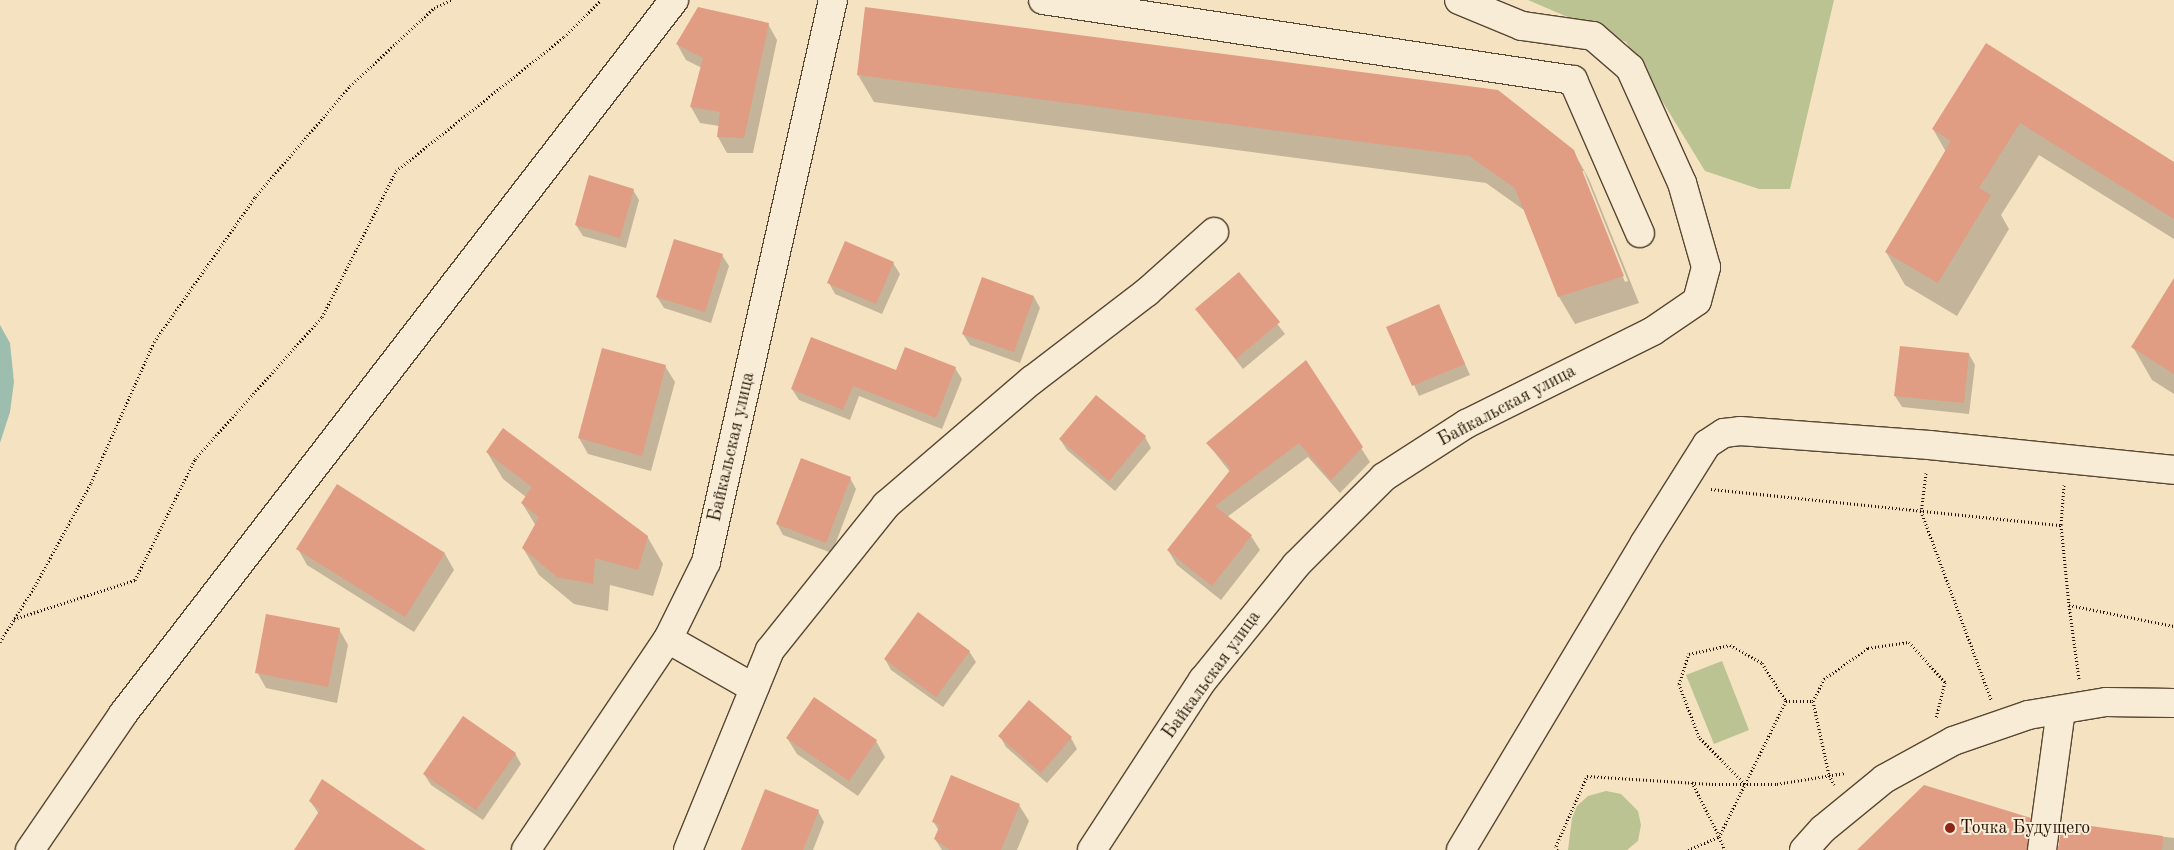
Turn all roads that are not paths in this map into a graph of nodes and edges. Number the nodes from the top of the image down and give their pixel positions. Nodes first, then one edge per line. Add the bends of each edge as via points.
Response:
1 (674, 0) edge
2 (833, 0) edge
3 (1043, 0) edge
4 (1459, 0) edge
5 (1214, 232) dead end
6 (1640, 233) dead end
7 (2174, 470) edge
8 (668, 639) junction
9 (754, 688) junction
10 (2174, 703) edge
11 (2071, 708) junction
12 (30, 850) edge
13 (526, 850) edge
14 (688, 850) edge
15 (1092, 850) edge
16 (1461, 850) edge
17 (1804, 850) edge
18 (2042, 850) edge

1 - 12 street via 123,714
2 - 8 street, Байкальская улица via 706,562
3 - 6 street via 1573,80
4 - 15 street, Байкальская улица via 1522,26 1593,36 1630,68 1682,183 1706,267 1697,301 1653,331 1466,424 1384,477 1296,565 1203,680
5 - 9 street via 1147,292 1032,380 886,505 770,650
7 - 16 street via 1929,445 1740,430 1724,433 1707,444 1680,486
8 - 9 street
8 - 13 street, Байкальская улица
9 - 14 street
10 - 11 street via 2106,702
11 - 17 street via 2028,715 1953,741 1884,779 1823,828
11 - 18 street

